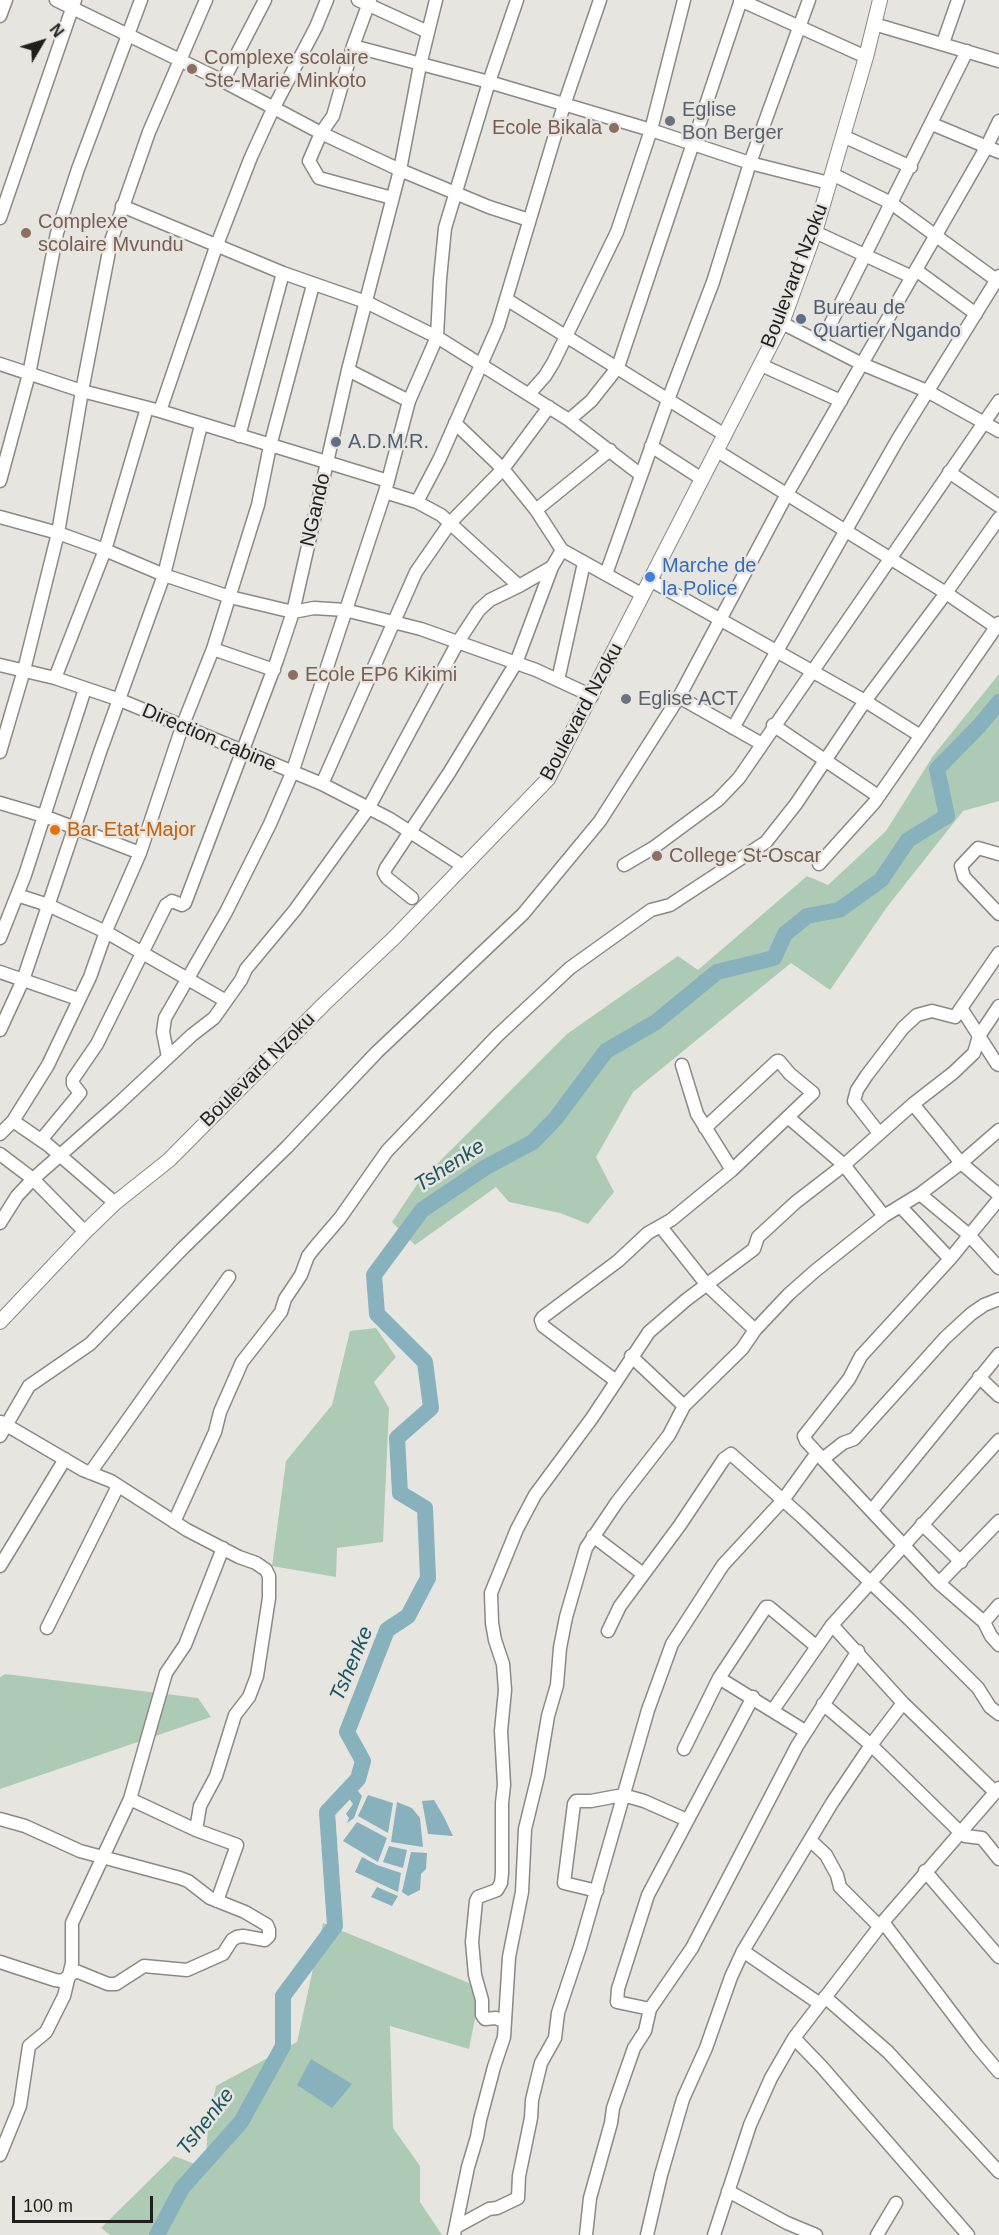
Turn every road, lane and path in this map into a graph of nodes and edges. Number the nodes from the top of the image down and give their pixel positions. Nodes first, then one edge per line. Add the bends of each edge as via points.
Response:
1 (6, 0) edge
2 (56, 0) edge
3 (141, 0) edge
4 (206, 0) edge
5 (265, 0) edge
6 (327, 0) edge
7 (436, 0) edge
8 (517, 0) edge
9 (600, 0) edge
10 (684, 0) edge
11 (741, 0) edge
12 (809, 0) edge
13 (880, 0) edge
14 (958, 0) edge
15 (365, 2) edge
16 (73, 4) edge
17 (0, 16) edge
18 (874, 24) junction
19 (800, 26) junction
20 (428, 32) junction
21 (128, 36) junction
22 (943, 43) junction
23 (353, 46) junction
24 (967, 51) junction
25 (866, 57) junction
26 (999, 61) edge
27 (179, 62) junction
28 (420, 65) junction
29 (223, 81) junction
30 (489, 82) junction
31 (564, 105) junction
32 (273, 109) junction
33 (999, 121) edge
34 (932, 123) junction
35 (651, 130) junction
36 (321, 133) junction
37 (843, 136) junction
38 (694, 143) junction
39 (986, 148) junction
40 (999, 152) edge
41 (750, 163) junction
42 (911, 167) junction
43 (400, 170) junction
44 (831, 178) junction
45 (456, 193) junction
46 (392, 198) junction
47 (891, 203) junction
48 (122, 206) junction
49 (0, 218) edge
50 (529, 220) junction
51 (815, 232) junction
52 (935, 236) junction
53 (216, 247) junction
54 (867, 254) junction
55 (283, 273) junction
56 (914, 273) junction
57 (998, 280) edge
58 (313, 285) junction
59 (506, 299) junction
60 (366, 302) junction
61 (976, 314) junction
62 (783, 323) junction
63 (568, 336) junction
64 (437, 337) junction
65 (821, 343) junction
66 (480, 363) junction
67 (0, 364) edge
68 (761, 364) junction
69 (862, 364) junction
70 (618, 367) junction
71 (348, 370) junction
72 (29, 374) junction
73 (82, 391) junction
74 (927, 391) junction
75 (529, 394) junction
76 (668, 400) junction
77 (841, 400) junction
78 (408, 401) junction
79 (999, 401) edge
80 (549, 407) junction
81 (147, 408) junction
82 (160, 411) junction
83 (569, 420) junction
84 (455, 423) junction
85 (983, 423) junction
86 (201, 425) junction
87 (999, 432) edge
88 (725, 435) junction
89 (239, 436) junction
90 (270, 446) junction
91 (651, 446) junction
92 (610, 450) junction
93 (717, 451) junction
94 (326, 462) junction
95 (503, 469) junction
96 (949, 472) junction
97 (641, 475) junction
98 (702, 479) junction
99 (0, 481) edge
100 (386, 486) junction
101 (788, 494) junction
102 (417, 502) junction
103 (999, 506) edge
104 (536, 510) junction
105 (0, 517) edge
106 (999, 518) edge
107 (450, 523) junction
108 (846, 531) junction
109 (58, 533) junction
110 (105, 550) junction
111 (562, 550) junction
112 (890, 558) junction
113 (584, 564) junction
114 (552, 567) junction
115 (606, 574) junction
116 (164, 575) junction
117 (650, 580) junction
118 (519, 586) junction
119 (946, 593) junction
120 (643, 595) junction
121 (230, 597) junction
122 (345, 610) junction
123 (293, 612) junction
124 (721, 619) junction
125 (394, 622) junction
126 (997, 625) edge
127 (458, 642) junction
128 (213, 649) junction
129 (776, 652) junction
130 (516, 663) junction
131 (0, 665) edge
132 (24, 670) junction
133 (274, 670) junction
134 (811, 671) junction
135 (55, 678) junction
136 (558, 680) junction
137 (85, 689) junction
138 (592, 696) junction
139 (679, 697) junction
140 (120, 700) junction
141 (865, 701) junction
142 (773, 725) junction
143 (182, 727) junction
144 (733, 728) junction
145 (919, 735) junction
146 (762, 744) junction
147 (0, 752) edge
148 (242, 753) junction
149 (825, 762) junction
150 (291, 773) junction
151 (322, 784) junction
152 (878, 796) junction
153 (0, 803) edge
154 (368, 809) junction
155 (44, 816) junction
156 (74, 827) junction
157 (410, 832) junction
158 (140, 853) junction
159 (999, 854) edge
160 (819, 864) dead end
161 (624, 865) dead end
162 (463, 866) junction
163 (17, 895) junction
164 (412, 898) dead end
165 (48, 905) junction
166 (999, 914) edge
167 (106, 932) junction
168 (0, 938) edge
169 (143, 952) junction
170 (999, 952) edge
171 (0, 972) edge
172 (188, 978) junction
173 (23, 980) junction
174 (78, 999) junction
175 (226, 1002) junction
176 (999, 1006) edge
177 (961, 1008) junction
178 (0, 1030) edge
179 (979, 1036) junction
180 (168, 1057) junction
181 (682, 1065) dead end
182 (999, 1065) edge
183 (914, 1104) junction
184 (789, 1118) junction
185 (13, 1121) junction
186 (705, 1128) junction
187 (999, 1130) edge
188 (879, 1133) junction
189 (0, 1134) edge
190 (41, 1140) junction
191 (0, 1154) edge
192 (60, 1156) junction
193 (961, 1164) junction
194 (844, 1165) junction
195 (732, 1170) junction
196 (33, 1179) junction
197 (920, 1194) junction
198 (999, 1197) edge
199 (116, 1203) junction
200 (900, 1206) junction
201 (885, 1216) junction
202 (0, 1223) edge
203 (661, 1227) junction
204 (85, 1232) junction
205 (969, 1235) junction
206 (950, 1259) junction
207 (999, 1268) edge
208 (228, 1276) dead end
209 (707, 1285) junction
210 (999, 1299) edge
211 (2, 1317) edge
212 (755, 1330) junction
213 (999, 1354) edge
214 (632, 1356) junction
215 (979, 1377) junction
216 (616, 1381) junction
217 (999, 1396) edge
218 (684, 1406) junction
219 (3, 1423) edge
220 (0, 1436) edge
221 (999, 1440) edge
222 (820, 1456) junction
223 (65, 1459) junction
224 (90, 1473) junction
225 (118, 1486) junction
226 (783, 1500) junction
227 (872, 1510) junction
228 (999, 1521) edge
229 (174, 1522) junction
230 (922, 1524) junction
231 (593, 1536) junction
232 (904, 1545) junction
233 (223, 1548) junction
234 (961, 1562) junction
235 (0, 1566) edge
236 (643, 1574) junction
237 (871, 1583) junction
238 (939, 1583) junction
239 (999, 1605) edge
240 (984, 1622) junction
241 (832, 1625) junction
242 (47, 1628) dead end
243 (608, 1631) dead end
244 (999, 1645) edge
245 (817, 1647) junction
246 (858, 1651) junction
247 (719, 1678) junction
248 (753, 1697) junction
249 (903, 1702) junction
250 (823, 1704) junction
251 (773, 1710) junction
252 (999, 1714) edge
253 (805, 1731) junction
254 (871, 1745) junction
255 (684, 1749) dead end
256 (997, 1790) edge
257 (622, 1795) junction
258 (130, 1799) junction
259 (0, 1819) edge
260 (687, 1820) junction
261 (196, 1830) junction
262 (961, 1833) junction
263 (810, 1840) junction
264 (102, 1857) junction
265 (999, 1859) edge
266 (925, 1872) junction
267 (597, 1891) junction
268 (217, 1901) junction
269 (881, 1924) junction
270 (743, 1951) junction
271 (999, 1957) edge
272 (0, 1962) edge
273 (68, 1978) junction
274 (823, 2000) junction
275 (650, 2009) junction
276 (505, 2022) junction
277 (794, 2038) junction
278 (999, 2073) edge
279 (0, 2155) edge
280 (999, 2172) edge
281 (728, 2191) junction
282 (896, 2203) dead end
283 (455, 2231) edge
284 (812, 2234) edge
285 (586, 2235) edge
286 (647, 2235) edge
287 (714, 2235) edge
288 (877, 2235) edge
289 (968, 2235) edge

1 - 17 street
2 - 16 street
3 - 21 street
4 - 27 street
5 - 29 street
6 - 32 street
7 - 20 street, NGando
8 - 30 street
9 - 31 street
10 - 35 street
11 - 19 street
11 - 38 street
12 - 19 street
13 - 18 street, Boulevard Nzoku
14 - 22 street
15 - 20 street
15 - 23 street
16 - 21 street
16 - 49 street
18 - 22 street
18 - 25 street, Boulevard Nzoku
19 - 25 street
19 - 41 street
20 - 28 street, NGando
21 - 27 street
21 - 72 street via 57,233
22 - 24 street
23 - 28 street
23 - 36 street via 333,116
24 - 26 street
24 - 34 street
25 - 37 street, Boulevard Nzoku
27 - 29 street
27 - 48 street
28 - 30 street
28 - 43 street, NGando
29 - 32 street
30 - 31 street
30 - 45 street
31 - 35 street
31 - 50 street
32 - 36 street
32 - 53 street
33 - 39 street
34 - 39 street
34 - 42 street
35 - 38 street
35 - 63 street via 617,232
36 - 43 street
36 - 46 street via 309,161 317,176
37 - 42 street
37 - 44 street, Boulevard Nzoku
38 - 41 street
38 - 70 street
39 - 40 street
39 - 52 street
41 - 44 street
41 - 76 street via 713,282
42 - 47 street
43 - 45 street
43 - 46 street, NGando
44 - 47 street
44 - 51 street, Boulevard Nzoku
45 - 50 street
45 - 64 street via 443,244
46 - 60 street, NGando
47 - 52 street
47 - 54 street
48 - 53 street
48 - 73 street via 111,241
50 - 59 street
51 - 54 street
51 - 62 street, Boulevard Nzoku
52 - 56 street
52 - 57 street
53 - 55 street
53 - 82 street
54 - 56 street
54 - 65 street
55 - 58 street
55 - 89 street
56 - 61 street
56 - 69 street
57 - 61 street
58 - 60 street
58 - 90 street
59 - 63 street
59 - 66 street
60 - 64 street
60 - 71 street, NGando
61 - 74 street
62 - 65 street
62 - 68 street, Boulevard Nzoku
63 - 70 street
63 - 75 street via 545,376
64 - 66 street
64 - 78 street
65 - 69 street
66 - 75 street
66 - 84 street
67 - 72 street
68 - 77 street
68 - 88 street, Boulevard Nzoku
69 - 74 street
69 - 77 street
70 - 76 street
70 - 83 street via 591,401
71 - 78 street
71 - 94 street, NGando
72 - 73 street
72 - 99 street
73 - 81 street
73 - 109 street
74 - 85 street
74 - 108 street
75 - 80 street
76 - 88 street
76 - 91 street
77 - 101 street
78 - 100 street
79 - 85 street
80 - 83 street
80 - 95 street
81 - 82 street
81 - 110 street
82 - 86 street
83 - 92 street
84 - 95 street
84 - 102 street
85 - 87 street
85 - 96 street
86 - 89 street
86 - 116 street
88 - 93 street, Boulevard Nzoku
89 - 90 street
90 - 94 street
90 - 121 street via 258,505
91 - 97 street
91 - 98 street
92 - 97 street
92 - 104 street
93 - 98 street, Boulevard Nzoku
93 - 101 street
94 - 100 street
94 - 123 street, NGando
95 - 104 street
95 - 107 street
96 - 103 street
96 - 112 street
97 - 115 street
98 - 117 street, Boulevard Nzoku
100 - 102 street
100 - 122 street
101 - 108 street
101 - 124 street
102 - 107 street
104 - 111 street
105 - 109 street
106 - 119 street
107 - 118 street
107 - 125 street via 416,572
108 - 112 street
108 - 129 street
109 - 110 street
109 - 132 street
110 - 116 street
110 - 135 street
111 - 113 street
111 - 114 street
112 - 119 street
112 - 134 street
113 - 115 street
113 - 136 street
114 - 118 street
114 - 130 street
115 - 120 street
116 - 121 street
116 - 140 street
117 - 120 street, Boulevard Nzoku
117 - 124 street
118 - 127 street via 484,603
119 - 126 street
119 - 141 street
120 - 138 street, Boulevard Nzoku
121 - 123 street
121 - 128 street
122 - 123 street via 314,608
122 - 125 street
122 - 150 street
123 - 133 street, NGando
124 - 129 street
124 - 139 street
125 - 127 street
125 - 151 street
126 - 145 street
127 - 130 street
127 - 154 street
128 - 133 street
128 - 143 street
129 - 134 street
129 - 144 street
130 - 136 street
130 - 157 street
131 - 132 street, Direction cabine
132 - 135 street, Direction cabine
132 - 147 street
133 - 148 street, NGando
134 - 141 street
134 - 142 street
135 - 137 street, Direction cabine
136 - 138 street
137 - 140 street, Direction cabine
137 - 155 street
138 - 162 street, Boulevard Nzoku via 548,779
139 - 144 street
139 - 219 street via 606,813 523,914 377,1052 90,1344 29,1386
140 - 143 street, Direction cabine
140 - 156 street
141 - 145 street
141 - 149 street
142 - 146 street
142 - 149 street
143 - 148 street, Direction cabine
143 - 158 street
144 - 146 street
145 - 152 street
146 - 161 street via 718,800
148 - 150 street, Direction cabine
148 - 169 street, NGando via 184,904 172,901 166,905
149 - 152 street
149 - 229 street via 766,842 670,904 651,910 570,968 497,1036 387,1151 308,1256 281,1312 242,1362
150 - 151 street, Direction cabine
150 - 172 street via 241,883
151 - 154 street, Direction cabine
152 - 160 street
153 - 155 street
154 - 157 street, Direction cabine
154 - 175 street via 295,910 246,969
155 - 156 street
155 - 163 street
156 - 158 street
156 - 165 street
157 - 162 street, Direction cabine
157 - 164 street via 384,873
158 - 167 street
159 - 166 street via 978,848 961,866 963,877
162 - 199 street, Boulevard Nzoku via 169,1160
163 - 165 street
163 - 168 street
165 - 167 street
165 - 173 street
167 - 169 street
167 - 174 street
169 - 172 street
169 - 190 street via 97,1044 73,1079 80,1093
170 - 177 street
171 - 173 street
172 - 175 street
172 - 180 street via 163,1023
173 - 174 street
173 - 178 street
174 - 185 street via 48,1065
175 - 180 street via 214,1018
176 - 179 street
177 - 179 street
177 - 188 street via 955,1017 932,1011 917,1015 862,1083 854,1101
179 - 182 street
179 - 183 street via 974,1053
180 - 192 street
181 - 186 street
183 - 188 street
183 - 193 street
184 - 186 street via 813,1093 777,1061
184 - 194 street
184 - 195 street
185 - 189 street
185 - 190 street
186 - 195 street
187 - 193 street
188 - 194 street
190 - 192 street
191 - 196 street
192 - 196 street
192 - 199 street
193 - 197 street
193 - 198 street
194 - 201 street
194 - 209 street via 774,1222 758,1237 753,1249
195 - 203 street
196 - 202 street
196 - 204 street
197 - 200 street
197 - 205 street
198 - 205 street
199 - 204 street, Boulevard Nzoku
200 - 201 street
200 - 206 street
201 - 212 street via 815,1271
203 - 209 street
203 - 216 street via 648,1233 541,1320 543,1326
204 - 211 street, Boulevard Nzoku
205 - 206 street
205 - 207 street
206 - 222 street via 861,1356 849,1379 804,1436
208 - 224 street
209 - 212 street
209 - 214 street via 659,1322
210 - 222 street via 971,1314 945,1338 854,1439
212 - 218 street via 742,1349
213 - 215 street
214 - 216 street
214 - 218 street
215 - 217 street
215 - 227 street
216 - 276 street via 528,1507 491,1593 492,1623 505,1690 501,1731 502,1874 497,1890 476,1901 472,1942 482,2015
218 - 231 street via 669,1435
219 - 220 street
219 - 223 street
221 - 230 street
222 - 226 street
222 - 227 street
223 - 224 street
223 - 235 street
224 - 225 street
225 - 229 street
225 - 242 street
226 - 236 street via 736,1456 729,1455
226 - 237 street
226 - 257 street via 723,1565 672,1644
227 - 232 street
228 - 234 street
229 - 233 street
230 - 232 street
230 - 234 street
231 - 236 street
231 - 276 street via 580,1564 566,1617 557,1685 525,1829 522,1892 509,1958
232 - 237 street
232 - 238 street
233 - 258 street via 185,1645 166,1673
233 - 261 street via 266,1569 269,1598 257,1676 249,1697 235,1715 216,1776 200,1806
234 - 238 street
236 - 243 street
237 - 241 street
237 - 252 street via 978,1688
238 - 240 street
239 - 240 street
240 - 244 street
241 - 245 street
241 - 246 street
245 - 247 street via 766,1607
245 - 251 street
246 - 249 street
246 - 250 street
247 - 248 street
247 - 255 street
248 - 251 street
248 - 260 street
249 - 254 street
249 - 256 street
250 - 253 street
250 - 254 street
251 - 253 street
253 - 275 street via 692,1948
254 - 262 street
254 - 263 street
256 - 262 street
257 - 260 street
257 - 267 street
257 - 267 street via 591,1802 579,1799 574,1804 564,1883
258 - 261 street
258 - 264 street
259 - 264 street
260 - 275 street via 648,1895 618,1989 617,2002
261 - 268 street via 237,1845
262 - 265 street via 982,1838
262 - 266 street
263 - 269 street via 826,1855 840,1887
263 - 270 street
264 - 268 street via 180,1878
264 - 273 street via 72,1923
266 - 269 street
266 - 271 street
267 - 283 street via 558,2013 555,2038 541,2064 518,2198 489,2209
268 - 273 street via 245,1911 267,1925 267,1938 237,1937 223,1954 187,1970 144,1966 116,1984 76,1971
269 - 274 street
269 - 278 street
270 - 274 street
270 - 286 street via 683,2099
272 - 273 street via 55,1980
273 - 279 street via 64,1996 46,2032 29,2046 20,2106
274 - 277 street
274 - 280 street via 888,2052
275 - 285 street via 645,2031 634,2048 613,2108 590,2198
276 - 283 street
277 - 281 street via 750,2125
277 - 289 street
281 - 284 street
281 - 287 street
282 - 288 street

